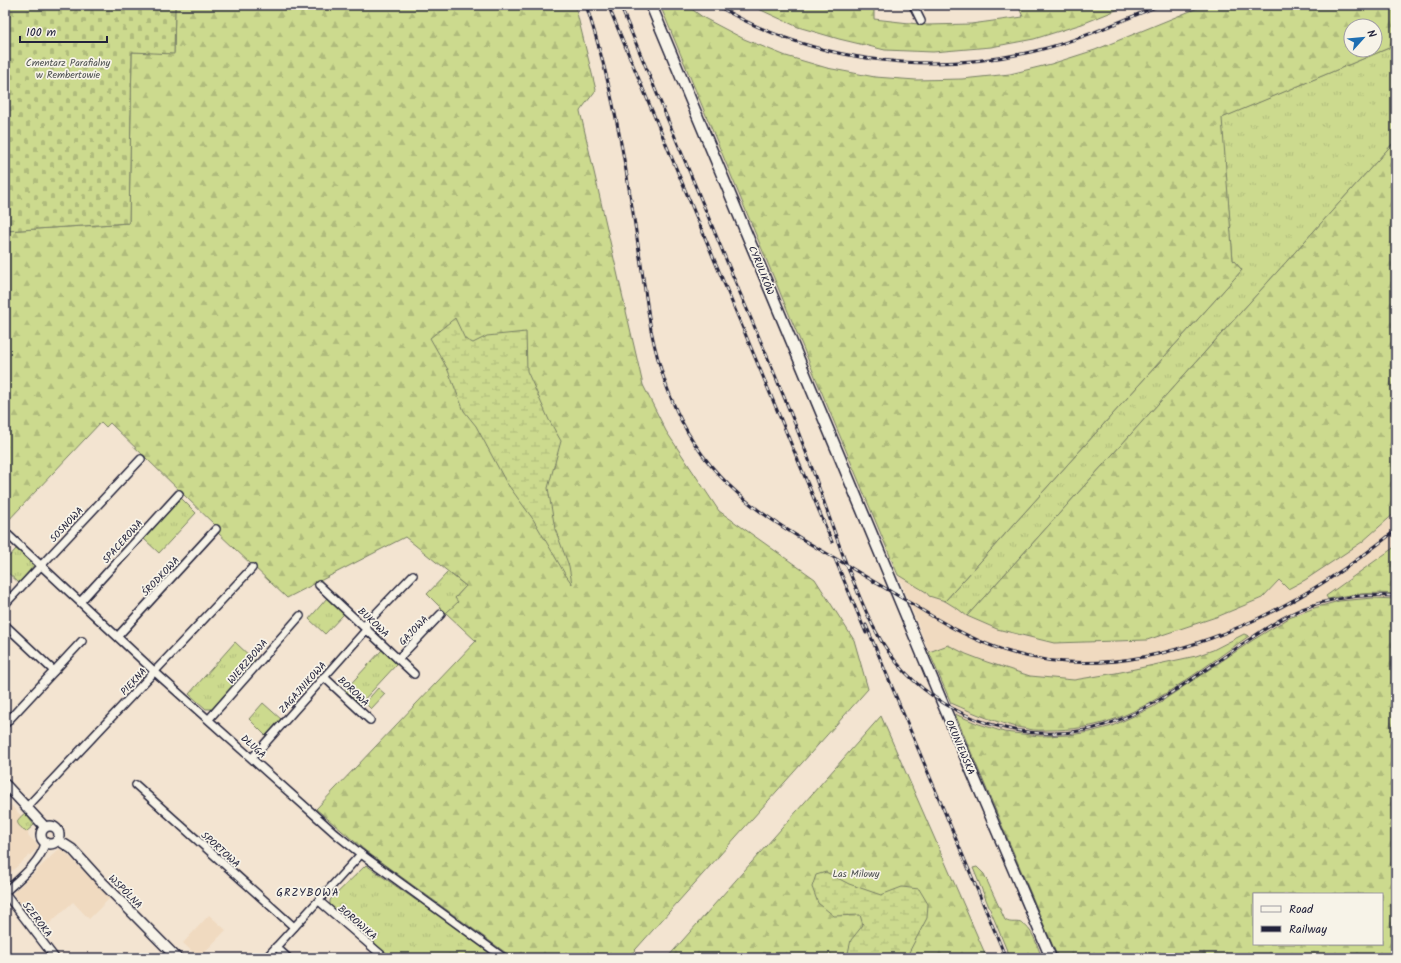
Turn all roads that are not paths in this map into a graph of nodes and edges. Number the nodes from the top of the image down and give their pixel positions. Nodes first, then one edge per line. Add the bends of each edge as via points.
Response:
1 (651, 5) edge
2 (913, 5) edge
3 (921, 21) dead end
4 (141, 459) dead end
5 (179, 494) dead end
6 (216, 529) dead end
7 (5, 532) edge
8 (872, 535) joint
9 (41, 565) junction
10 (252, 568) dead end
11 (413, 575) dead end
12 (319, 585) dead end
13 (81, 601) junction
14 (5, 604) edge
15 (441, 614) dead end
16 (300, 616) dead end
17 (5, 625) edge
18 (365, 628) junction
19 (118, 636) junction
20 (82, 641) dead end
21 (398, 659) junction
22 (54, 671) junction
23 (155, 672) junction
24 (414, 674) dead end
25 (324, 677) junction
26 (208, 719) junction
27 (370, 720) dead end
28 (5, 724) edge
29 (252, 758) junction
30 (5, 784) edge
31 (136, 785) dead end
32 (27, 807) junction
33 (45, 827) junction
34 (58, 840) junction
35 (45, 843) junction
36 (361, 854) junction
37 (5, 892) edge
38 (318, 901) junction
39 (294, 927) junction
40 (276, 947) junction
41 (55, 958) edge
42 (177, 958) edge
43 (266, 958) edge
44 (288, 958) edge
45 (385, 958) edge
46 (504, 958) edge
47 (1051, 958) edge

1 - 8 main road, CYRULIKÓW
2 - 3 street
4 - 9 street, SOSNOWA
5 - 13 street, SPACEROWA
6 - 19 street, ŚRODKOWA
7 - 9 street, DŁUGA
8 - 47 main road, OKUNIEWSKA
9 - 13 street, DŁUGA
9 - 14 street, SOSNOWA
10 - 23 street, PIĘKNA
11 - 18 street, ZAGAJNIKOWA
12 - 18 street, BUKOWA
13 - 19 street, DŁUGA
15 - 21 street, GAJOWA
16 - 26 street, WIERZBOWA
17 - 22 street
18 - 21 street, BUKOWA
18 - 25 street, ZAGAJNIKOWA
19 - 23 street, DŁUGA
20 - 22 street
21 - 24 street, BUKOWA
22 - 28 street
23 - 26 street, DŁUGA
23 - 32 street, PIĘKNA
25 - 27 street, BOROWA
25 - 29 street, ZAGAJNIKOWA
26 - 29 street, DŁUGA
29 - 36 street, DŁUGA
30 - 32 street
31 - 39 street, SPORTOWA
32 - 33 street
33 - 34 street via 52,826 57,829 60,835
33 - 35 street via 41,834
34 - 35 street via 52,844
34 - 42 street, WSPÓLNA via 72,849
35 - 37 street via 28,871
36 - 38 street
36 - 46 street, DŁUGA
37 - 41 street, SZEROKA
38 - 39 street
38 - 45 street, BOROWIKA
39 - 40 street
40 - 43 street
40 - 44 street

